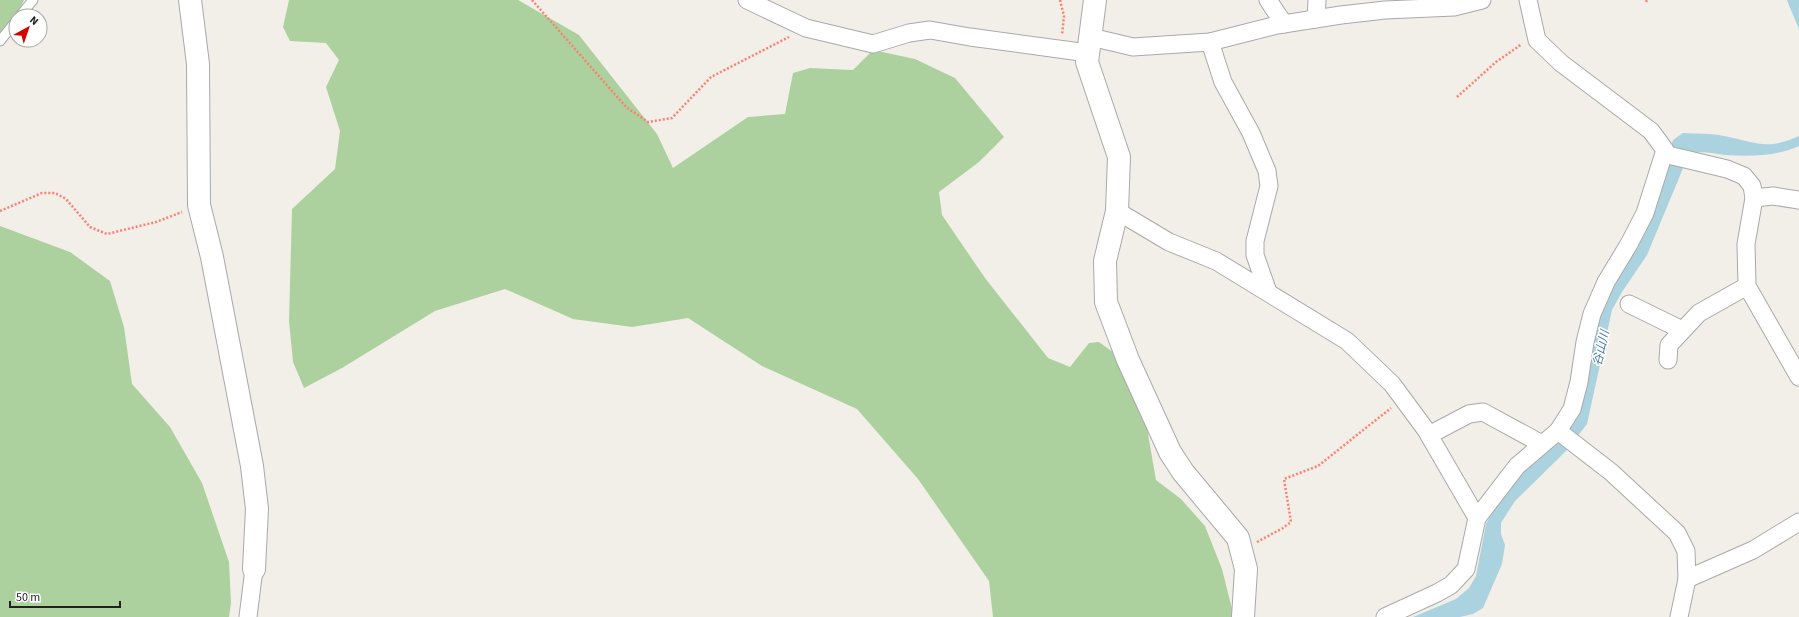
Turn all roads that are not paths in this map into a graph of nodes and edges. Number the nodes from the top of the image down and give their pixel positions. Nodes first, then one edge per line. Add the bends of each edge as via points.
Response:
1 (33, 0) edge
2 (190, 0) edge
3 (747, 0) edge
4 (1095, 0) edge
5 (1268, 0) edge
6 (1316, 0) edge
7 (1482, 0) edge
8 (1528, 0) edge
9 (26, 8) edge
10 (1316, 19) junction
11 (1284, 24) junction
12 (8, 31) edge
13 (0, 41) edge
14 (1210, 42) junction
15 (1090, 45) junction
16 (1664, 154) junction
17 (1754, 198) junction
18 (1799, 200) edge
19 (1117, 211) junction
20 (1747, 286) junction
21 (1268, 292) junction
22 (1629, 304) dead end
23 (1682, 330) junction
24 (1668, 360) dead end
25 (1799, 377) edge
26 (1558, 431) junction
27 (1429, 435) junction
28 (1542, 444) junction
29 (1477, 518) junction
30 (1799, 522) edge
31 (254, 570) joint
32 (1687, 579) junction
33 (248, 617) edge
34 (1243, 617) edge
35 (1385, 617) edge
36 (1679, 617) edge

1 - 9 lane
2 - 31 street via 198,64 199,205 212,257 252,466 257,509
3 - 15 street via 806,28 873,44 930,30 1060,49
4 - 15 street
5 - 11 street
6 - 10 street
7 - 10 street via 1454,7 1384,10
8 - 16 street via 1537,40 1562,63 1651,130 1665,150
10 - 11 street
11 - 14 street
12 - 13 lane
14 - 15 street via 1133,46
14 - 21 street via 1223,82 1251,133 1267,171 1269,186 1255,241 1255,255
15 - 19 street via 1087,62 1119,157
16 - 17 street via 1727,169 1744,176 1752,186
16 - 26 street via 1645,212 1606,282 1592,314 1572,409
17 - 18 street via 1773,196
17 - 20 street via 1746,244
19 - 21 street via 1169,242 1216,261
19 - 34 street via 1105,261 1106,302 1128,360 1170,452 1182,472 1238,538 1246,569
20 - 23 street via 1699,313
20 - 25 street
21 - 27 street via 1347,341 1392,384
22 - 23 street
23 - 24 street via 1669,345
26 - 28 street
26 - 32 street via 1611,472 1677,533 1686,551
27 - 28 street via 1469,414 1483,412
27 - 29 street
28 - 29 street via 1517,466
29 - 35 street via 1466,569 1451,585
30 - 32 street via 1753,550
31 - 33 street
32 - 36 street

